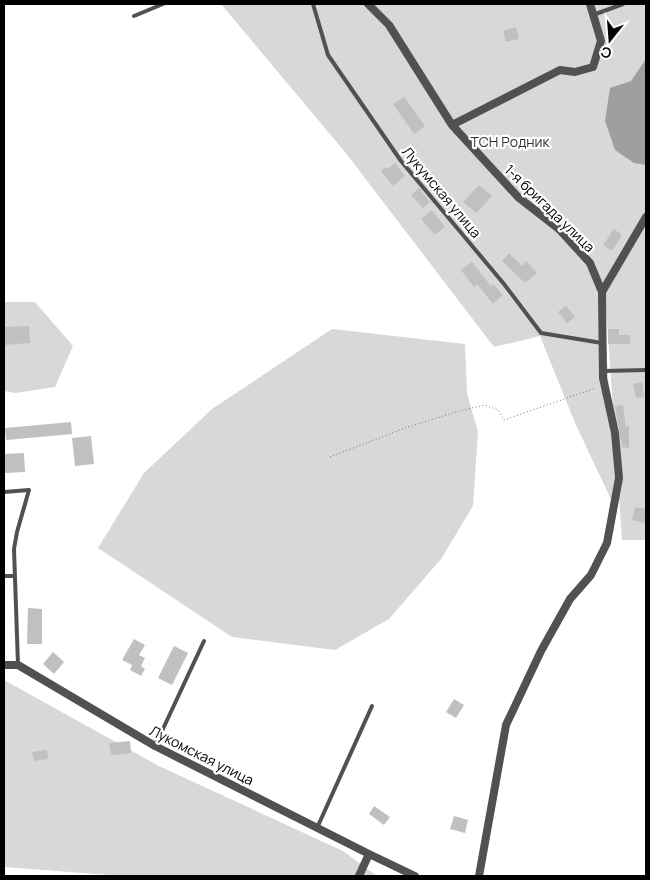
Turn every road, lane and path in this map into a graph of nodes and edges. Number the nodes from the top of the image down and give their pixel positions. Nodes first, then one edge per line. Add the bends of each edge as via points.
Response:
1 (163, 4) edge
2 (312, 4) edge
3 (368, 4) edge
4 (590, 4) edge
5 (623, 4) edge
6 (593, 15) junction
7 (134, 16) dead end
8 (452, 125) junction
9 (646, 217) edge
10 (602, 292) junction
11 (602, 343) junction
12 (646, 370) edge
13 (603, 371) junction
14 (604, 385) junction
15 (330, 458) dead end
16 (4, 492) edge
17 (4, 576) edge
18 (14, 576) junction
19 (204, 641) dead end
20 (4, 665) edge
21 (18, 665) junction
22 (372, 706) dead end
23 (155, 746) junction
24 (317, 828) junction
25 (370, 854) junction
26 (359, 876) edge
27 (415, 876) edge
28 (479, 876) edge

1 - 7 lane
2 - 11 lane, Лукумская улица via 328,55 400,161 541,332
3 - 8 street, 1-я бригада улица via 389,25
4 - 6 street
5 - 6 lane
6 - 8 street via 601,41 593,67 575,72 560,70
8 - 10 street, 1-я бригада улица via 518,197 559,229 590,263
9 - 10 street
10 - 11 street
11 - 13 street
12 - 13 lane
13 - 14 street
14 - 15 path via 504,420 498,410 485,405 459,411 405,428
14 - 28 street via 615,433 620,478 606,543 591,574 570,599 506,725
16 - 18 lane via 29,490 14,548
17 - 18 lane
18 - 21 lane
19 - 23 lane
20 - 21 street
21 - 23 street, Лукомская улица
22 - 24 lane
23 - 24 street, Лукомская улица
24 - 25 street, Лукомская улица
25 - 26 street
25 - 27 street, Лукомская улица

